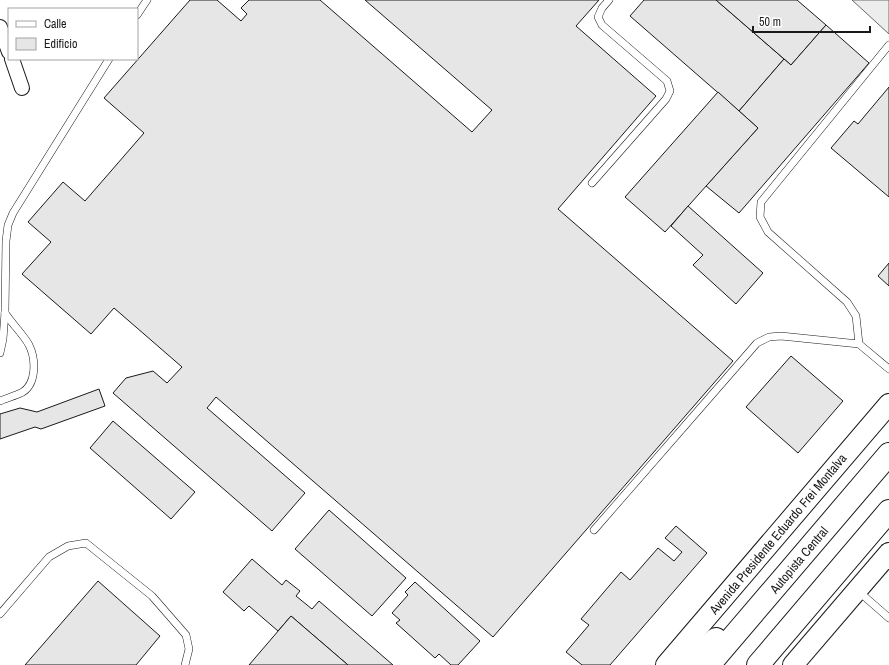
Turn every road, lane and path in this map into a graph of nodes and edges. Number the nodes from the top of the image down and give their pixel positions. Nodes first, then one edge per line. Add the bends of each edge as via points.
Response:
1 (147, 0) edge
2 (609, 0) edge
3 (138, 14) edge
4 (0, 27) edge
5 (889, 45) edge
6 (8, 53) edge
7 (10, 60) edge
8 (109, 60) edge
9 (22, 88) dead end
10 (592, 183) dead end
11 (5, 312) junction
12 (859, 344) junction
13 (0, 353) edge
14 (889, 369) edge
15 (0, 401) edge
16 (889, 404) edge
17 (889, 454) edge
18 (889, 511) edge
19 (594, 530) dead end
20 (889, 553) edge
21 (788, 573) junction
22 (857, 590) junction
23 (0, 614) edge
24 (889, 618) edge
25 (185, 665) edge
26 (666, 665) edge
27 (689, 665) edge
28 (709, 665) edge
29 (758, 665) edge
30 (794, 665) edge

1 - 3 lane
2 - 10 lane via 598,17 602,25 667,81 670,90 666,100
4 - 6 street
5 - 12 lane via 762,202 760,217 768,232 847,302 856,316
7 - 9 street
8 - 11 lane via 12,213 6,241
11 - 13 lane
11 - 15 lane via 29,345 34,370 30,384 22,392
12 - 14 lane
12 - 19 lane via 781,336 769,337 757,343
16 - 26 main road, Avenida Presidente Eduardo Frei Montalva
17 - 21 highway, Autopista Central
18 - 29 highway
20 - 22 main road
21 - 27 highway
21 - 28 highway, Autopista Central
22 - 24 lane
22 - 30 main road
23 - 25 lane via 50,557 68,546 86,543 152,596 186,635 189,649

